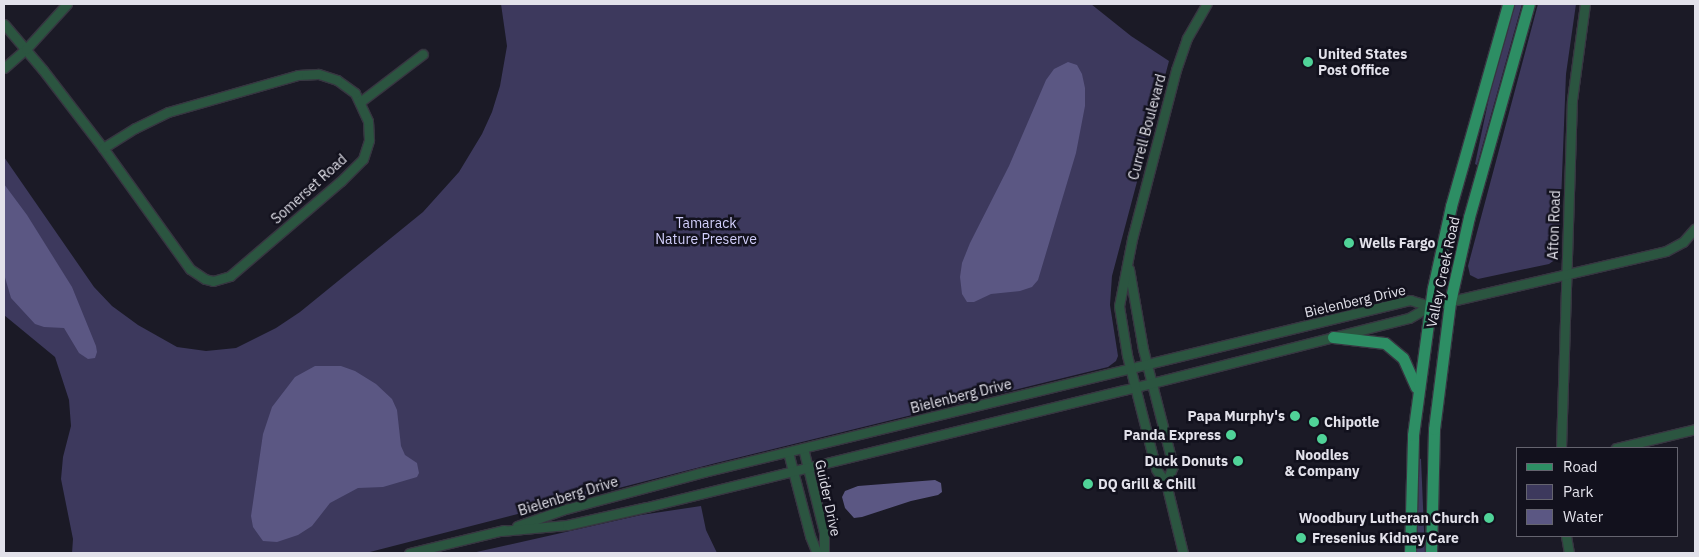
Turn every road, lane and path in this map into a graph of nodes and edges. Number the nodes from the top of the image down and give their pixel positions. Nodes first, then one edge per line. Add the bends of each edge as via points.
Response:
1 (66, 4) edge
2 (1207, 4) edge
3 (1508, 4) edge
4 (1529, 4) edge
5 (1584, 4) edge
6 (4, 24) edge
7 (26, 50) junction
8 (423, 54) dead end
9 (4, 68) edge
10 (360, 102) junction
11 (103, 148) junction
12 (1695, 228) edge
13 (1128, 264) junction
14 (1566, 275) junction
15 (1450, 302) junction
16 (1430, 306) junction
17 (1333, 337) junction
18 (1147, 364) junction
19 (1131, 368) junction
20 (1152, 383) junction
21 (1135, 388) junction
22 (1418, 392) junction
23 (1695, 428) edge
24 (1561, 447) edge
25 (1620, 447) edge
26 (803, 448) junction
27 (788, 452) junction
28 (808, 468) junction
29 (793, 472) junction
30 (1166, 483) junction
31 (501, 531) junction
32 (1566, 537) edge
33 (409, 553) edge
34 (817, 553) edge
35 (824, 553) edge
36 (1183, 553) edge
37 (1410, 553) edge
38 (1431, 553) edge
39 (1569, 553) edge

1 - 7 street
2 - 13 street, Currell Boulevard via 1187,38 1176,70
3 - 16 main road, Valley Creek Road via 1450,213
4 - 15 main road, Valley Creek Road via 1469,217
5 - 14 street, Afton Road via 1572,100
6 - 7 street, Somerset Road
7 - 9 street
7 - 11 street, Somerset Road
8 - 10 street
10 - 11 street, Somerset Road via 355,93 337,80 318,74 298,75 168,112
10 - 11 street, Somerset Road via 368,121 370,140 363,160 334,188 222,280 205,279 190,269
12 - 14 street, Bielenberg Drive via 1683,242 1666,251
13 - 18 street, Currell Boulevard
13 - 19 street, Currell Boulevard via 1119,306
14 - 15 street, Bielenberg Drive
14 - 24 street, Afton Road
15 - 16 street, Bielenberg Drive
15 - 38 main road, Valley Creek Road via 1434,429
16 - 17 street, Bielenberg Drive via 1409,318
16 - 18 street, Bielenberg Drive via 1410,300
16 - 22 main road, Valley Creek Road
17 - 20 street, Bielenberg Drive
17 - 22 main road via 1384,343 1395,350 1408,366
18 - 19 street, Bielenberg Drive
18 - 20 street, Currell Boulevard
19 - 21 street, Currell Boulevard
19 - 26 street, Bielenberg Drive
20 - 21 street, Bielenberg Drive
20 - 30 street, Currell Boulevard via 1173,466
21 - 28 street, Bielenberg Drive
21 - 30 street, Currell Boulevard via 1156,469
22 - 37 main road, Valley Creek Road via 1411,472
23 - 25 street
26 - 27 street, Bielenberg Drive
26 - 28 street, Guider Drive
27 - 29 street, Guider Drive
27 - 31 street, Bielenberg Drive via 584,504
28 - 29 street, Bielenberg Drive
28 - 35 street, Guider Drive via 824,532
29 - 31 street, Bielenberg Drive via 567,525
29 - 34 street, Guider Drive
30 - 36 street, Currell Boulevard
31 - 33 street, Bielenberg Drive
32 - 39 street

